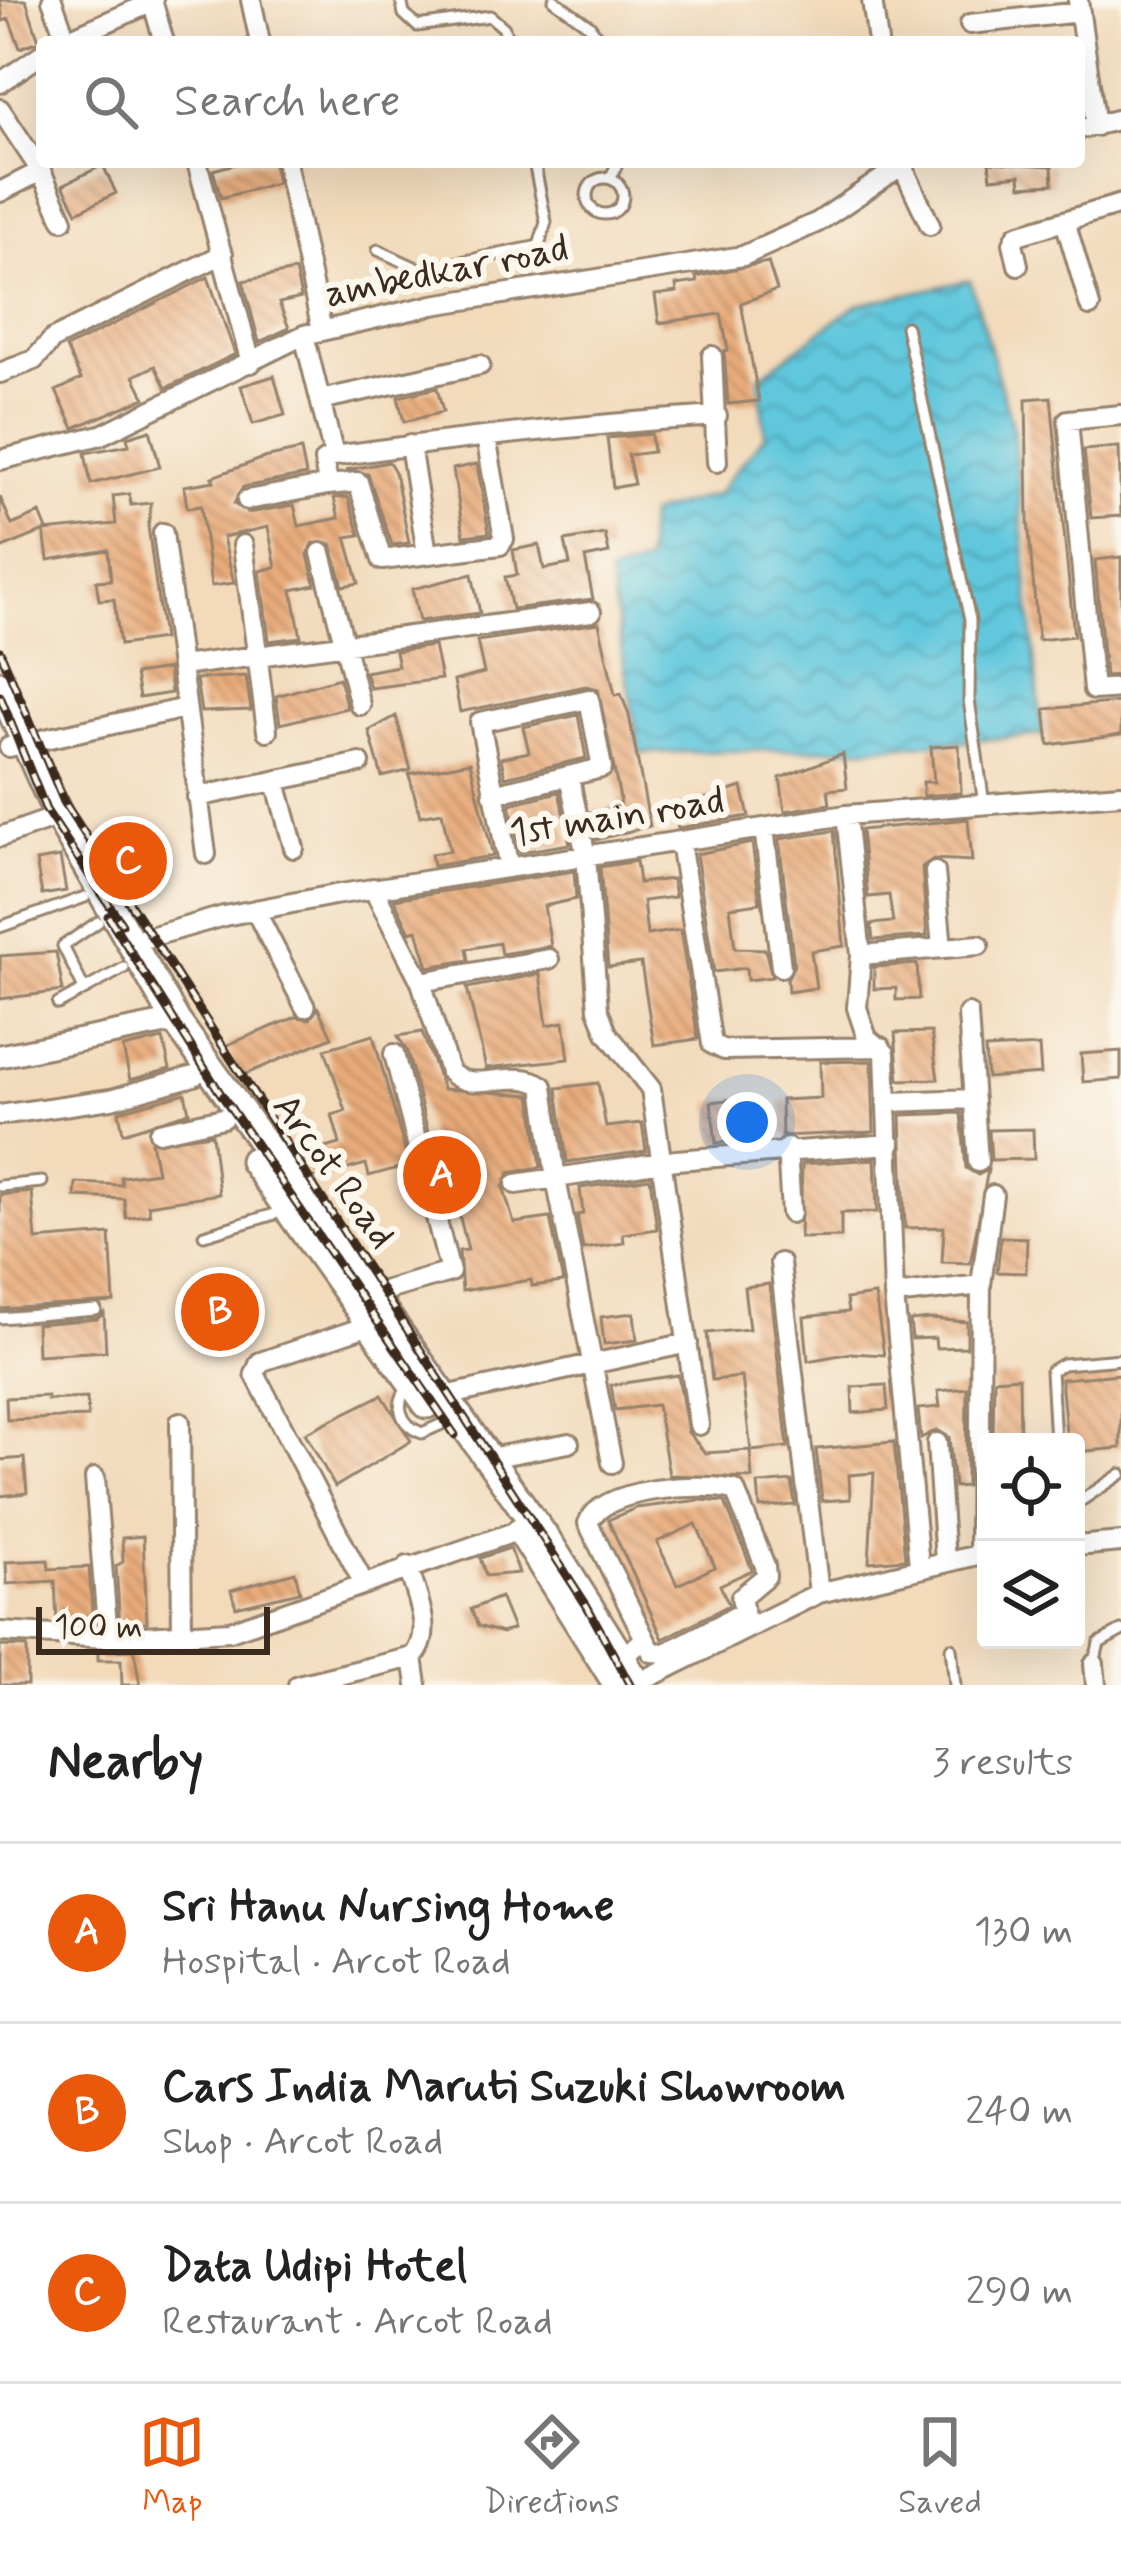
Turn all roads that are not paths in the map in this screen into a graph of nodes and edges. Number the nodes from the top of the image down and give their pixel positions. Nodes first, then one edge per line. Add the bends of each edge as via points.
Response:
1 (52, 0) edge
2 (251, 0) edge
3 (401, 0) edge
4 (554, 0) edge
5 (872, 0) edge
6 (152, 1) edge
7 (1079, 6) edge
8 (970, 25) dead end
9 (63, 36) edge
10 (75, 36) edge
11 (162, 36) edge
12 (259, 36) edge
13 (506, 36) edge
14 (597, 36) edge
15 (877, 36) edge
16 (1081, 36) edge
17 (36, 58) edge
18 (0, 83) edge
19 (1085, 87) edge
20 (0, 109) edge
21 (1121, 119) edge
22 (1088, 128) edge
23 (36, 163) edge
24 (39, 168) edge
25 (199, 168) edge
26 (287, 168) edge
27 (535, 168) edge
28 (615, 168) edge
29 (893, 168) edge
30 (895, 168) edge
31 (41, 171) junction
32 (610, 178) junction
33 (0, 192) edge
34 (1121, 204) edge
35 (63, 220) dead end
36 (1065, 221) junction
37 (930, 225) dead end
38 (378, 250) dead end
39 (223, 254) junction
40 (1018, 265) dead end
41 (1090, 305) dead end
42 (906, 327) dead end
43 (313, 333) junction
44 (712, 356) dead end
45 (251, 363) junction
46 (480, 365) dead end
47 (0, 373) edge
48 (320, 400) junction
49 (1121, 415) edge
50 (717, 416) junction
51 (486, 437) junction
52 (410, 445) junction
53 (334, 456) junction
54 (0, 460) edge
55 (717, 462) dead end
56 (328, 485) junction
57 (247, 500) dead end
58 (163, 533) dead end
59 (243, 544) dead end
60 (321, 553) dead end
61 (427, 554) junction
62 (591, 612) dead end
63 (344, 646) junction
64 (259, 656) junction
65 (181, 666) junction
66 (0, 685) edge
67 (1121, 688) edge
68 (360, 705) dead end
69 (186, 708) junction
70 (267, 731) dead end
71 (11, 739) edge
72 (360, 763) dead end
73 (569, 776) junction
74 (276, 782) junction
75 (494, 794) junction
76 (1121, 794) edge
77 (197, 796) junction
78 (984, 804) junction
79 (846, 815) junction
80 (45, 821) junction
81 (764, 828) junction
82 (0, 837) edge
83 (680, 842) junction
84 (294, 848) dead end
85 (206, 854) dead end
86 (586, 856) junction
87 (509, 868) junction
88 (935, 872) dead end
89 (373, 889) junction
90 (92, 909) junction
91 (255, 910) junction
92 (0, 927) edge
93 (979, 945) dead end
94 (942, 948) junction
95 (126, 955) junction
96 (861, 955) junction
97 (549, 959) dead end
98 (781, 967) dead end
99 (421, 982) junction
100 (84, 988) junction
101 (58, 1004) dead end
102 (305, 1006) dead end
103 (968, 1014) dead end
104 (168, 1024) junction
105 (881, 1047) junction
106 (394, 1054) dead end
107 (0, 1056) edge
108 (206, 1082) junction
109 (974, 1099) junction
110 (890, 1102) junction
111 (0, 1115) edge
112 (223, 1118) junction
113 (159, 1132) dead end
114 (891, 1144) junction
115 (788, 1148) junction
116 (660, 1162) junction
117 (979, 1162) dead end
118 (556, 1179) junction
119 (42, 1182) dead end
120 (516, 1184) dead end
121 (0, 1186) edge
122 (993, 1195) dead end
123 (301, 1206) junction
124 (791, 1213) dead end
125 (204, 1235) dead end
126 (780, 1263) dead end
127 (982, 1285) junction
128 (373, 1294) junction
129 (894, 1295) junction
130 (96, 1310) dead end
131 (0, 1318) edge
132 (370, 1324) junction
133 (688, 1342) junction
134 (1121, 1359) edge
135 (591, 1361) junction
136 (431, 1401) junction
137 (180, 1422) dead end
138 (699, 1426) dead end
139 (1054, 1433) edge
140 (569, 1443) dead end
141 (937, 1443) dead end
142 (484, 1459) junction
143 (612, 1463) dead end
144 (1121, 1474) edge
145 (94, 1478) dead end
146 (1085, 1498) edge
147 (520, 1530) junction
148 (982, 1541) edge
149 (1121, 1542) edge
150 (1085, 1545) edge
151 (977, 1555) edge
152 (944, 1561) junction
153 (408, 1566) junction
154 (919, 1566) junction
155 (363, 1582) junction
156 (819, 1593) junction
157 (744, 1620) junction
158 (1121, 1631) edge
159 (0, 1632) edge
160 (182, 1633) junction
161 (108, 1638) junction
162 (951, 1648) dead end
163 (413, 1658) junction
164 (1094, 1664) joint
165 (627, 1666) edge
166 (298, 1685) edge
167 (417, 1685) edge
168 (955, 1685) edge
169 (1096, 1685) edge

1 - 9 street
2 - 12 street
3 - 13 lane via 417,26 490,16
4 - 14 lane
5 - 15 street
6 - 10 street
6 - 11 street
7 - 8 street
7 - 16 street
17 - 18 street
19 - 22 street
20 - 23 street
21 - 22 street
24 - 31 street
25 - 39 street
26 - 43 street
27 - 38 lane via 546,222 538,246 421,270
28 - 32 lane
29 - 43 street, ambedkar road via 818,222 743,256 433,304
30 - 37 street
31 - 33 street
31 - 35 street
32 - 32 lane via 621,186 623,203 601,213 589,202 589,188
34 - 36 street
36 - 40 street via 1013,238
36 - 41 street
39 - 45 street
39 - 47 street
42 - 78 lane via 970,620 969,700
43 - 45 street, ambedkar road
43 - 48 street
44 - 50 street
45 - 54 street, ambedkar road via 100,434
46 - 48 street
48 - 53 street
49 - 67 street via 1068,420 1093,690
50 - 51 street
50 - 55 street
51 - 52 street
51 - 61 street via 503,543
52 - 53 street
52 - 61 street
53 - 56 street via 324,461
56 - 57 street
56 - 61 street via 358,482 378,558
58 - 65 street
59 - 64 street
60 - 63 street
62 - 63 street
63 - 64 street
63 - 68 street
64 - 65 street
64 - 70 street
65 - 69 street
66 - 71 main road, Arcot Road
69 - 71 street
69 - 77 street
71 - 80 main road, Arcot Road
71 - 95 main road, Arcot Road
72 - 74 street
73 - 75 street
73 - 75 street via 602,768 589,699 480,722
73 - 86 street
74 - 77 street
74 - 84 street
75 - 87 street
76 - 78 street, 1st main road
77 - 85 street
78 - 79 street, 1st main road
79 - 81 street, 1st main road
79 - 96 street
80 - 82 street
80 - 90 main road, Arcot Road
81 - 83 street, 1st main road
81 - 98 street
83 - 86 street, 1st main road
83 - 105 street via 712,1044
86 - 87 street, 1st main road
86 - 116 street via 598,1009 651,1089
87 - 89 street, 1st main road
88 - 94 street
89 - 91 street, 1st main road
89 - 99 street
90 - 92 lane
90 - 95 main road, Arcot Road
90 - 100 lane via 63,946
91 - 95 street, 1st main road
91 - 102 street
93 - 94 street
94 - 96 street
95 - 100 lane
95 - 104 main road, Arcot Road
96 - 105 street via 860,1026
97 - 99 street
99 - 118 street via 457,1079 524,1076 543,1086
100 - 101 lane
103 - 109 street
104 - 107 street
104 - 108 main road, Arcot Road
105 - 110 street
106 - 128 street via 450,1272
108 - 111 street
108 - 112 main road, Arcot Road
108 - 123 main road, Arcot Road
109 - 110 street
109 - 117 street
110 - 114 street
112 - 113 street
112 - 123 main road, Arcot Road
114 - 115 street
114 - 129 street
115 - 116 street
115 - 124 street
116 - 118 street
116 - 133 street
118 - 120 street
118 - 135 street
119 - 121 lane
122 - 127 street
123 - 125 lane
123 - 128 main road, Arcot Road
123 - 132 main road, Arcot Road
126 - 156 street
127 - 129 street
127 - 148 street
128 - 136 main road, Arcot Road
129 - 154 street
130 - 131 lane
132 - 136 main road, Arcot Road
132 - 155 street via 260,1362 255,1374
133 - 135 street
133 - 138 street
134 - 139 lane via 1051,1371
135 - 136 street
135 - 143 street
136 - 142 main road, Arcot Road
136 - 147 main road, Arcot Road
137 - 160 street
140 - 142 street
141 - 152 street
142 - 165 main road, Arcot Road
144 - 146 lane
145 - 161 street
147 - 153 street
147 - 165 main road, Arcot Road
149 - 150 street
151 - 152 street
152 - 154 street
153 - 155 street
153 - 163 street via 424,1630
154 - 156 street
155 - 160 street via 230,1631
156 - 157 street
157 - 165 street
157 - 165 street
157 - 165 street via 740,1597 760,1584 765,1566 735,1490 672,1484 597,1509 588,1523
158 - 164 lane via 1099,1643
159 - 161 street
160 - 161 street
162 - 168 lane
163 - 166 street
163 - 167 street
164 - 169 street

